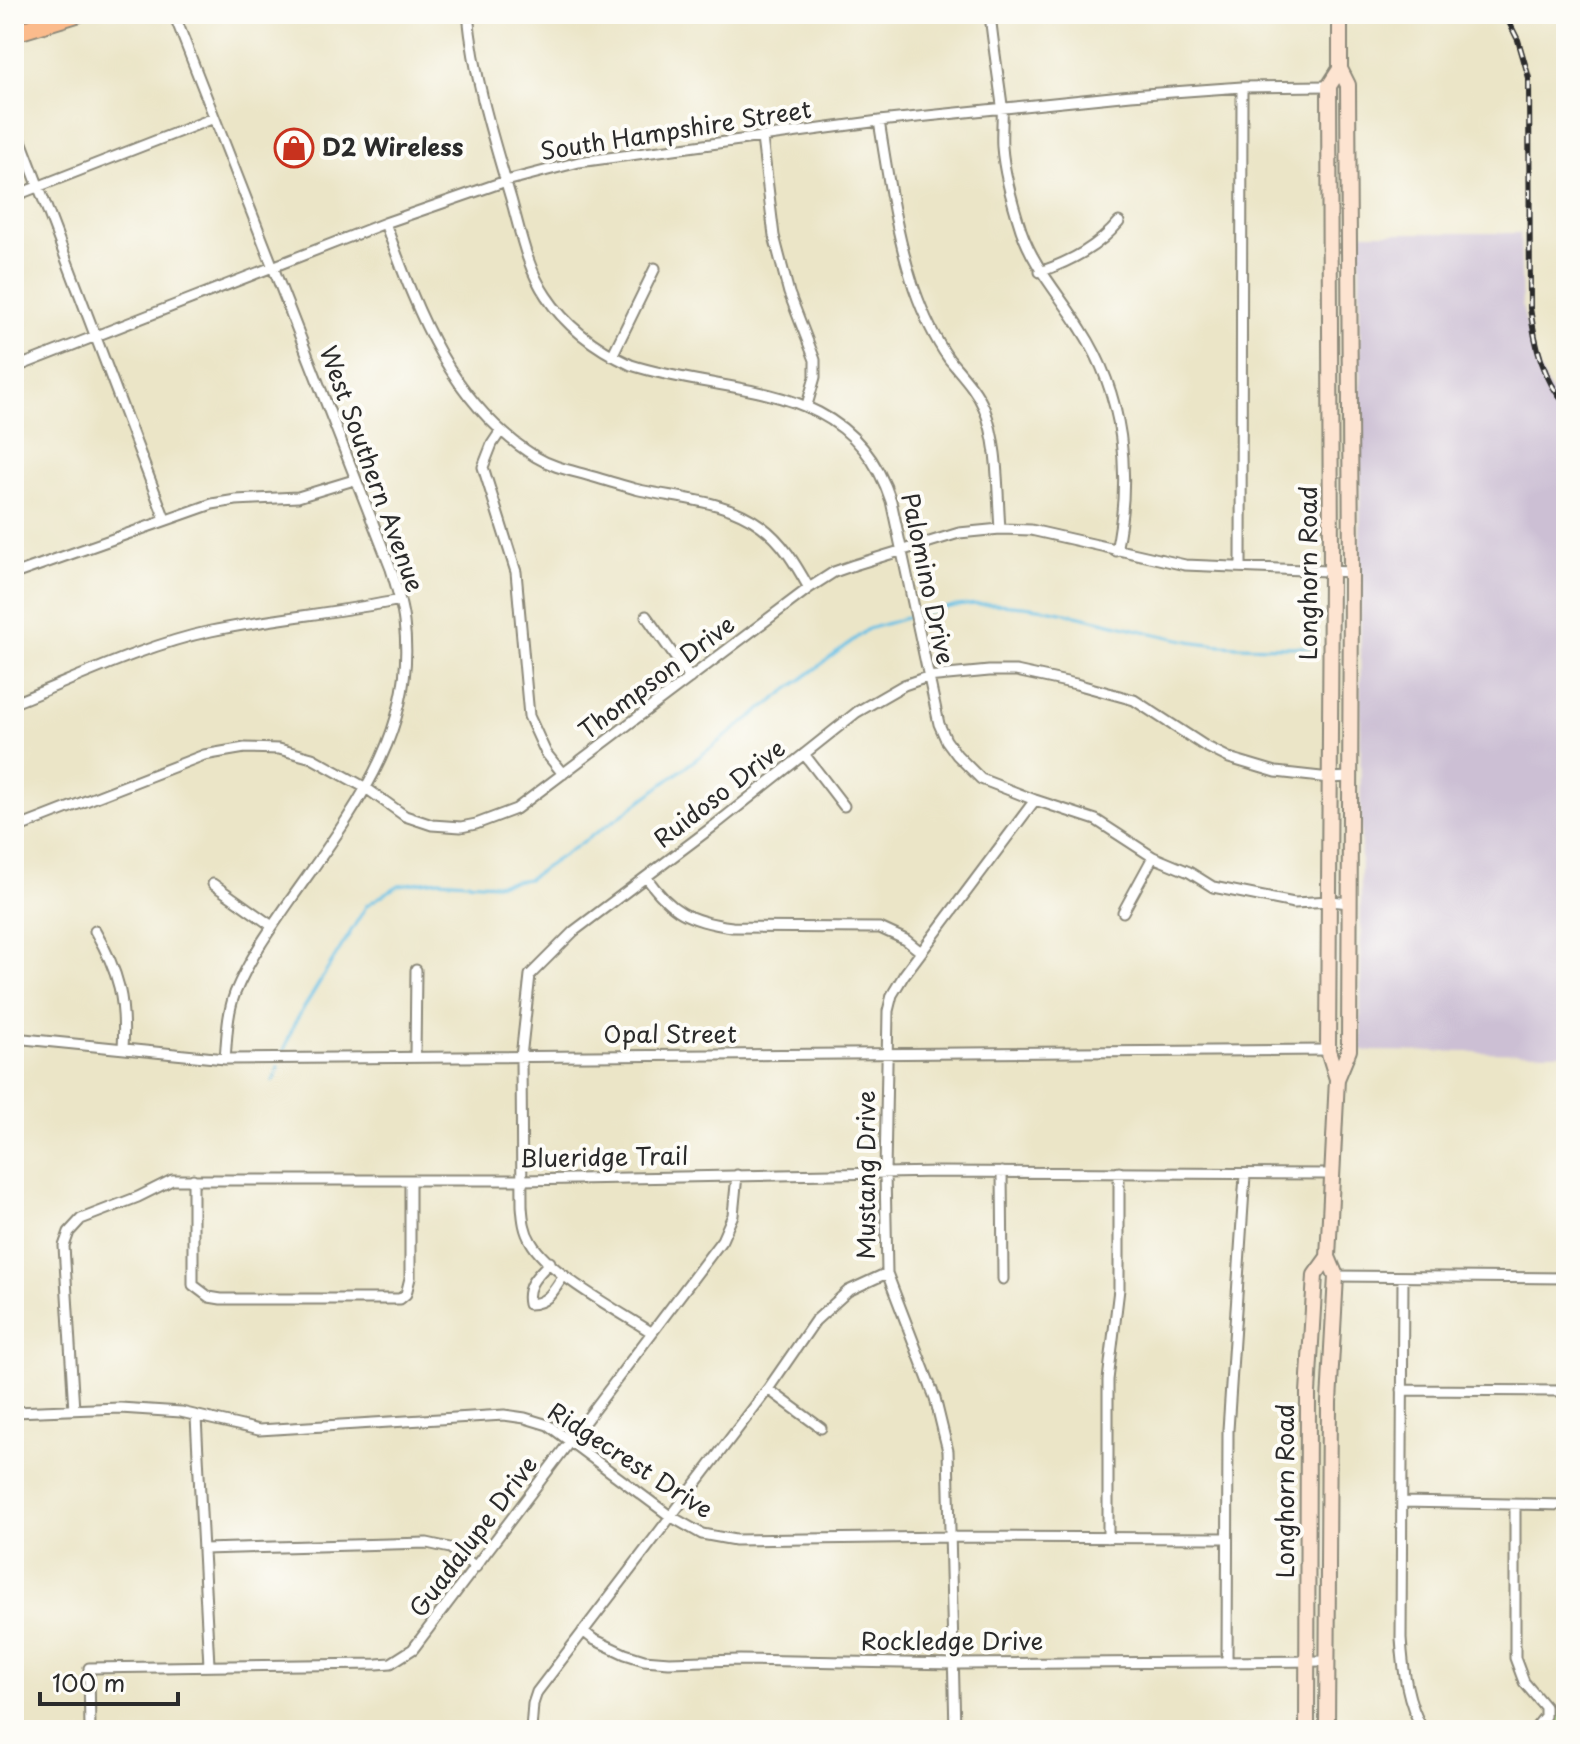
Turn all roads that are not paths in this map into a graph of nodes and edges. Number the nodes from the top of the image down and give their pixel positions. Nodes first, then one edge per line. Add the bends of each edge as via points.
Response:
1 (77, 14) edge
2 (174, 14) edge
3 (468, 14) edge
4 (990, 14) edge
5 (1340, 14) edge
6 (14, 33) edge
7 (1340, 69) junction
8 (1329, 86) junction
9 (1242, 87) junction
10 (1002, 109) junction
11 (214, 118) junction
12 (879, 121) junction
13 (14, 122) edge
14 (762, 138) junction
15 (506, 181) junction
16 (38, 188) junction
17 (1331, 191) junction
18 (1349, 192) junction
19 (14, 196) edge
20 (1119, 222) dead end
21 (385, 223) junction
22 (272, 268) junction
23 (655, 268) dead end
24 (1040, 272) junction
25 (95, 337) junction
26 (612, 356) junction
27 (14, 368) edge
28 (807, 405) junction
29 (500, 432) junction
30 (354, 480) junction
31 (165, 519) junction
32 (1000, 529) junction
33 (902, 550) junction
34 (1116, 551) junction
35 (1241, 567) junction
36 (1331, 572) junction
37 (1351, 572) junction
38 (14, 574) edge
39 (809, 588) junction
40 (400, 600) junction
41 (646, 616) dead end
42 (927, 677) junction
43 (690, 678) junction
44 (14, 703) edge
45 (804, 754) junction
46 (563, 774) junction
47 (1349, 777) junction
48 (1330, 778) junction
49 (366, 788) junction
50 (1035, 800) junction
51 (844, 806) dead end
52 (14, 829) edge
53 (1153, 857) junction
54 (646, 877) junction
55 (213, 884) dead end
56 (1331, 901) junction
57 (1349, 903) junction
58 (1123, 912) dead end
59 (272, 926) junction
60 (95, 931) dead end
61 (921, 952) junction
62 (416, 970) dead end
63 (14, 1038) edge
64 (123, 1048) junction
65 (1328, 1050) junction
66 (887, 1054) junction
67 (415, 1057) junction
68 (521, 1057) junction
69 (225, 1059) junction
70 (1337, 1079) junction
71 (885, 1172) junction
72 (1002, 1172) junction
73 (1119, 1172) junction
74 (1333, 1174) junction
75 (737, 1175) junction
76 (1245, 1175) junction
77 (193, 1179) junction
78 (410, 1180) junction
79 (522, 1180) junction
80 (1328, 1257) junction
81 (550, 1262) junction
82 (887, 1273) junction
83 (564, 1275) junction
84 (1336, 1276) junction
85 (1403, 1278) junction
86 (1566, 1278) edge
87 (1003, 1279) dead end
88 (651, 1332) junction
89 (768, 1389) junction
90 (1402, 1390) junction
91 (1566, 1391) edge
92 (74, 1410) junction
93 (14, 1412) edge
94 (196, 1417) junction
95 (821, 1428) dead end
96 (571, 1442) junction
97 (1402, 1502) junction
98 (1515, 1505) junction
99 (1566, 1505) edge
100 (670, 1516) junction
101 (951, 1537) junction
102 (1108, 1538) junction
103 (1227, 1538) junction
104 (203, 1549) junction
105 (476, 1567) junction
106 (583, 1631) junction
107 (1307, 1661) junction
108 (1328, 1661) junction
109 (1227, 1662) junction
110 (955, 1664) junction
111 (209, 1665) junction
112 (90, 1730) edge
113 (531, 1730) edge
114 (955, 1730) edge
115 (1307, 1730) edge
116 (1327, 1730) edge
117 (1423, 1730) edge
118 (1534, 1730) edge

1 - 6 main road
2 - 11 street, West Southern Avenue
3 - 15 street, Palomino Drive via 479,86
4 - 10 street
5 - 7 main road, Longhorn Road
7 - 8 main road
7 - 18 main road, Longhorn Road via 1348,85
8 - 9 street, South Hampshire Street
8 - 17 main road, Longhorn Road
9 - 10 street, South Hampshire Street
9 - 35 street
10 - 12 street, South Hampshire Street
10 - 24 street via 1010,190
11 - 16 street
11 - 22 street, West Southern Avenue
12 - 14 street, South Hampshire Street
12 - 32 street via 914,288 948,357 984,409 992,438
13 - 16 street
14 - 15 street, South Hampshire Street via 579,162
14 - 28 street via 777,249 815,360
15 - 21 street, South Hampshire Street
15 - 26 street, Palomino Drive via 530,266 544,294 574,329
16 - 19 street
16 - 25 street
17 - 18 main road
17 - 36 main road, Longhorn Road
18 - 37 main road, Longhorn Road
20 - 24 street via 1104,239
21 - 22 street, South Hampshire Street
21 - 29 street via 438,352
22 - 25 street, South Hampshire Street
22 - 30 street, West Southern Avenue
23 - 26 street
24 - 34 street via 1087,339 1113,400 1125,486
25 - 27 street, South Hampshire Street
25 - 31 street
26 - 28 street, Palomino Drive via 642,369
28 - 33 street, Palomino Drive via 848,433 871,458 886,486
29 - 39 street via 560,468 741,514 783,546
29 - 46 street via 483,467 516,572 529,716 546,753
30 - 31 street via 298,497 236,500
30 - 40 street, West Southern Avenue
31 - 38 street
32 - 33 street, Thompson Drive via 959,533
32 - 34 street, Thompson Drive via 1031,530
33 - 39 street, Thompson Drive via 834,572
33 - 42 street, Palomino Drive
34 - 35 street, Thompson Drive via 1185,565
35 - 36 street, Thompson Drive
36 - 37 street, Thompson Drive
36 - 48 main road, Longhorn Road
37 - 47 main road, Longhorn Road
39 - 43 street, Thompson Drive
40 - 44 street via 211,631
40 - 49 street, West Southern Avenue via 405,643 402,695 391,739
41 - 43 street
42 - 45 street, Ruidoso Drive via 857,712
42 - 48 street, Ruidoso Drive via 1016,671 1076,684 1134,700 1229,758 1276,772
42 - 50 street, Palomino Drive via 939,724 957,755 981,779
43 - 46 street, Thompson Drive
45 - 51 street
45 - 54 street, Ruidoso Drive
46 - 49 street, Thompson Drive via 516,809 461,827 418,822
47 - 48 street, Ruidoso Drive
47 - 57 main road, Longhorn Road
48 - 56 main road, Longhorn Road
49 - 52 street, Thompson Drive via 299,754 260,747 224,750
49 - 59 street, West Southern Avenue
50 - 53 street, Palomino Drive via 1096,820
50 - 61 street, Mustang Drive
53 - 56 street, Palomino Drive via 1213,887 1294,903
53 - 58 street
54 - 61 street via 675,910 709,924 880,928
54 - 68 street, Ruidoso Drive via 574,931 530,975
55 - 59 street
56 - 57 street, Palomino Drive
56 - 65 main road, Longhorn Road
57 - 70 main road, Longhorn Road via 1349,1050
59 - 69 street, West Southern Avenue via 235,995
60 - 64 street via 120,986
61 - 66 street, Mustang Drive via 892,995
62 - 67 street
63 - 64 street, Opal Street
64 - 69 street, Opal Street
65 - 66 street, Opal Street
65 - 70 main road, Longhorn Road
66 - 68 street, Opal Street
66 - 71 street, Mustang Drive
67 - 68 street, Opal Street
67 - 69 street, Opal Street
68 - 79 street, Ruidoso Drive
70 - 74 main road, Longhorn Road
71 - 72 street, Blueridge Trail
71 - 75 street, Blueridge Trail
71 - 82 street, Mustang Drive
72 - 73 street, Blueridge Trail
72 - 87 street
73 - 76 street, Blueridge Trail
73 - 102 street via 1119,1289 1108,1380
74 - 76 street, Blueridge Trail
74 - 80 main road, Longhorn Road
75 - 79 street, Blueridge Trail
75 - 88 street, Guadalupe Drive via 733,1215 722,1240
76 - 103 street via 1228,1430
77 - 78 street, Blueridge Trail
77 - 78 street via 193,1285 221,1299 400,1299 410,1278
77 - 92 street, Blueridge Trail via 172,1180 81,1219 69,1232 64,1246
78 - 79 street, Blueridge Trail
79 - 81 street, Ruidoso Drive via 524,1228
80 - 84 main road, Longhorn Road
80 - 107 main road, Longhorn Road via 1315,1275 1308,1393
81 - 83 street, Ruidoso Drive
81 - 83 street via 529,1285 529,1304 549,1297
82 - 89 street via 848,1291 815,1321
82 - 101 street, Mustang Drive via 943,1424
83 - 88 street, Ruidoso Drive
84 - 85 street
84 - 108 main road, Longhorn Road via 1329,1402
85 - 86 street
85 - 90 street
88 - 96 street, Guadalupe Drive
89 - 95 street
89 - 100 street
90 - 91 street
90 - 97 street
92 - 93 street, Ridgecrest Drive
92 - 94 street, Ridgecrest Drive via 120,1408
94 - 96 street, Ridgecrest Drive via 259,1430 504,1415 548,1425
94 - 104 street
96 - 100 street, Ridgecrest Drive
96 - 105 street, Guadalupe Drive
97 - 98 street
97 - 117 street via 1402,1663
98 - 99 street
98 - 118 street via 1515,1658 1524,1682 1545,1707
100 - 101 street, Ridgecrest Drive via 702,1534 735,1540
100 - 106 street
101 - 102 street, Ridgecrest Drive
101 - 110 street, Mustang Drive
102 - 103 street, Ridgecrest Drive
103 - 109 street
104 - 105 street via 427,1543 450,1548
104 - 111 street
105 - 111 street, Guadalupe Drive via 413,1649 391,1663
106 - 110 street, Rockledge Drive via 644,1660
106 - 113 street via 537,1692
107 - 108 street, Rockledge Drive
107 - 109 street, Rockledge Drive
107 - 115 main road, Longhorn Road
108 - 116 main road, Longhorn Road
109 - 110 street, Rockledge Drive
110 - 114 street, Mustang Drive
111 - 112 street, Guadalupe Drive via 89,1668

